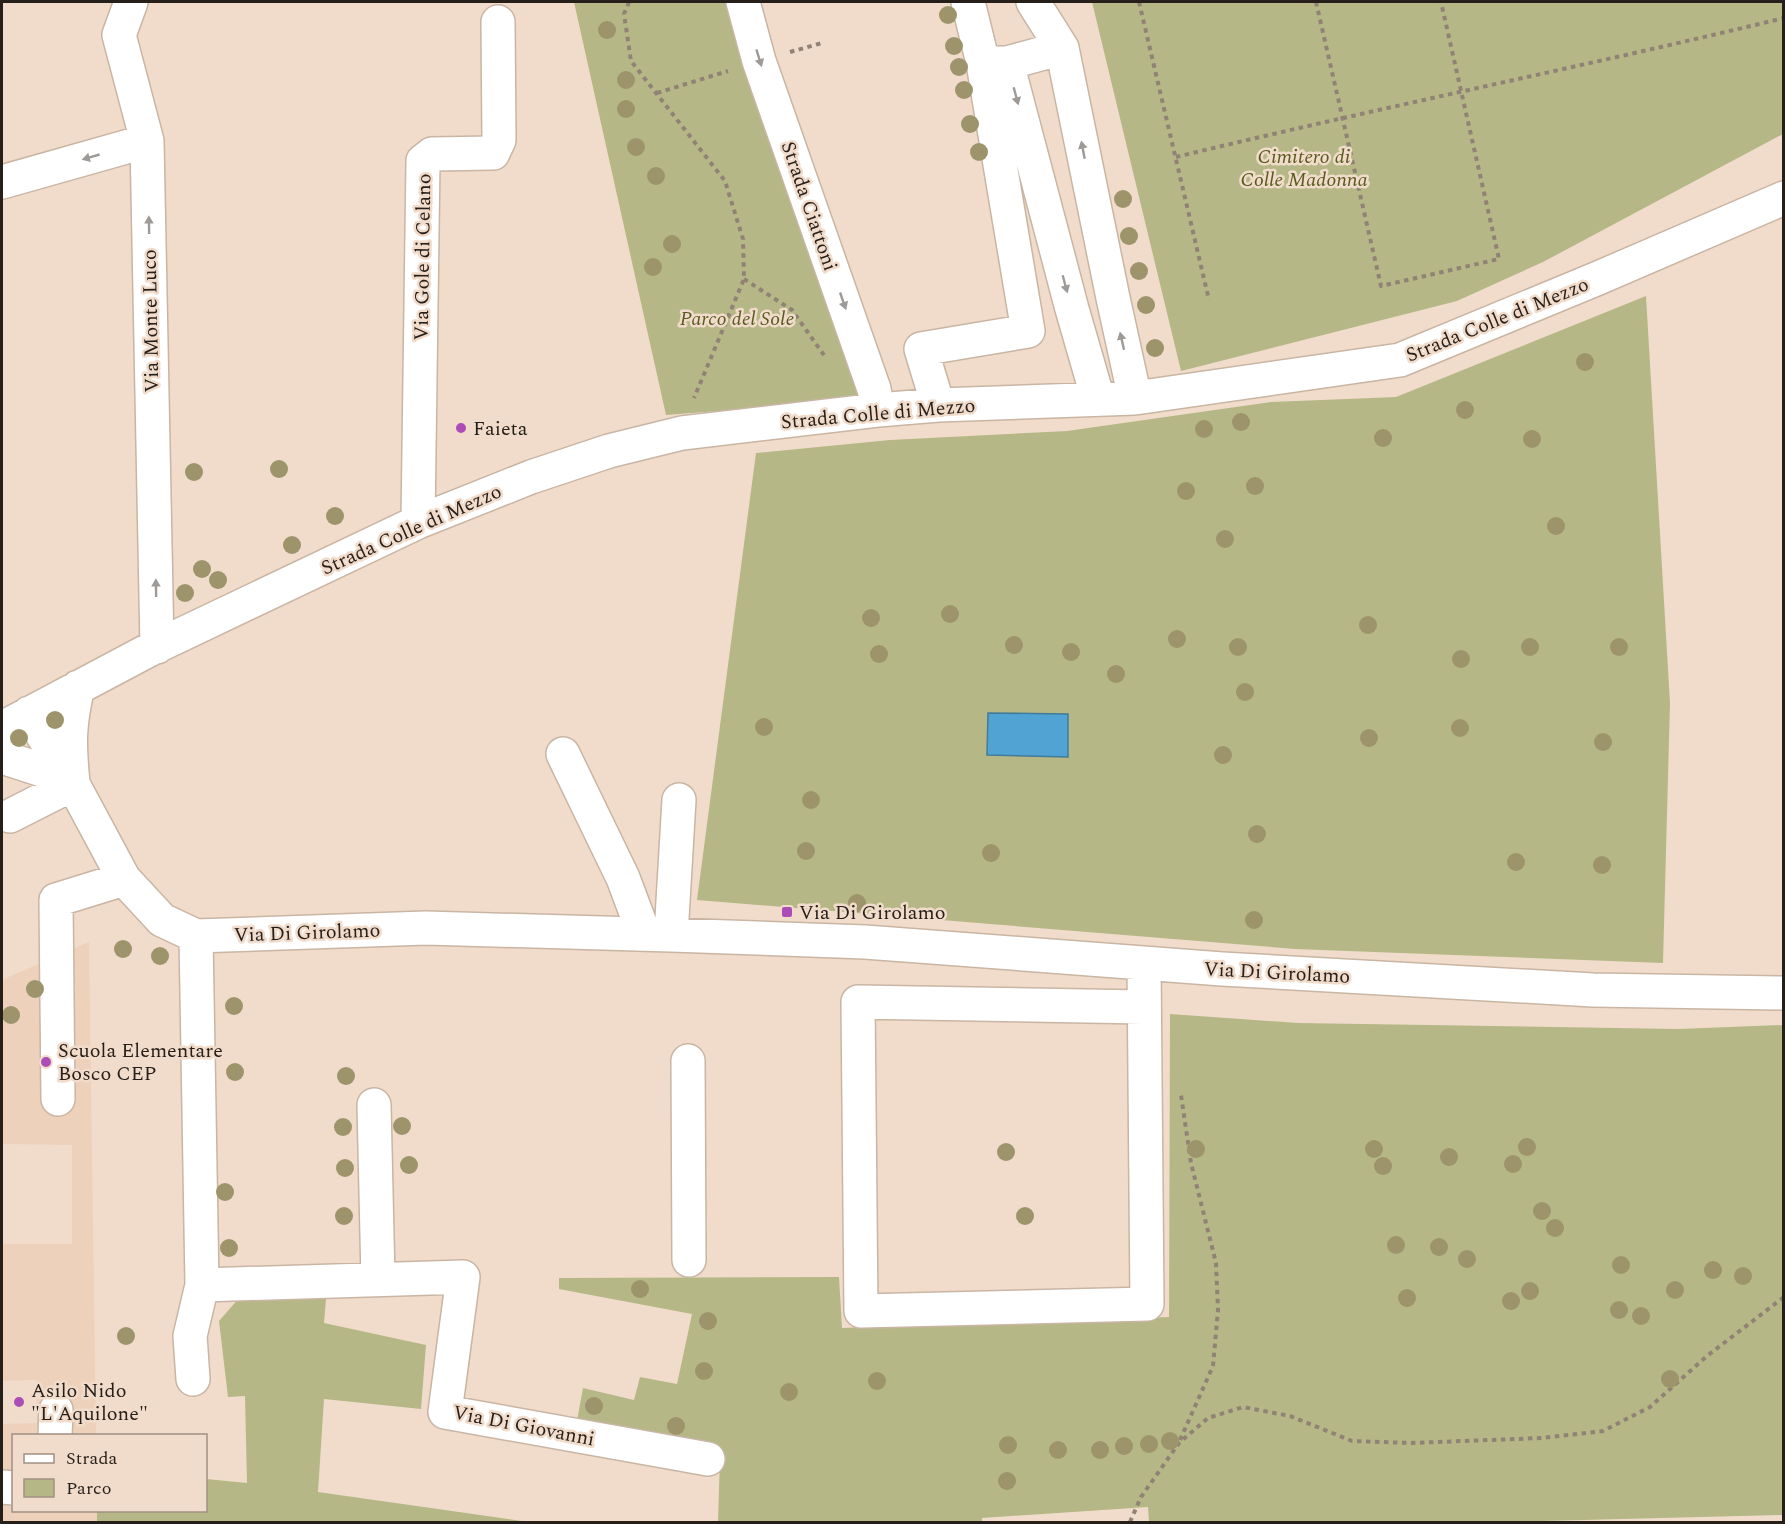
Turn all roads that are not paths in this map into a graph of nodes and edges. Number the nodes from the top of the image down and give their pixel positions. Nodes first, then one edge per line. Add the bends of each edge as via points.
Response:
1 (131, 2) edge
2 (743, 2) edge
3 (968, 2) edge
4 (1033, 2) edge
5 (498, 22) dead end
6 (1062, 48) junction
7 (995, 63) junction
8 (147, 141) junction
9 (2, 182) edge
10 (1784, 198) edge
11 (1135, 398) junction
12 (1098, 399) junction
13 (938, 405) junction
14 (878, 410) junction
15 (418, 522) junction
16 (157, 647) junction
17 (78, 687) junction
18 (15, 721) edge
19 (563, 754) dead end
20 (2, 757) edge
21 (73, 784) junction
22 (679, 800) dead end
23 (10, 816) dead end
24 (123, 879) junction
25 (658, 934) junction
26 (196, 936) junction
27 (1144, 963) junction
28 (1784, 993) edge
29 (1143, 1007) junction
30 (688, 1061) dead end
31 (58, 1099) dead end
32 (374, 1105) dead end
33 (689, 1260) dead end
34 (378, 1280) junction
35 (202, 1285) junction
36 (193, 1379) dead end
37 (708, 1459) dead end

1 - 8 street, Via Monte Luco via 119,35
2 -> 14 street, Strada Ciattoni via 769,58
3 - 7 street
4 - 6 street
5 - 15 street, Via Gole di Celano via 499,140 493,153 432,154 423,161
6 - 7 street
11 -> 6 street
7 -> 12 street
7 - 13 street via 1028,331 921,349
8 -> 9 street
16 -> 8 street, Via Monte Luco
10 - 11 street, Strada Colle di Mezzo via 1400,360
11 - 12 street, Strada Colle di Mezzo
12 - 13 street, Strada Colle di Mezzo
13 - 14 street, Strada Colle di Mezzo
14 - 15 street, Strada Colle di Mezzo via 682,433 609,451 531,477
15 - 16 street, Strada Colle di Mezzo
16 - 17 street, Strada Colle di Mezzo
17 - 18 street, Strada Colle di Mezzo
17 - 21 street, Via Di Girolamo via 69,743
18 - 21 street, Via Di Girolamo
19 - 25 street via 623,878
20 - 21 street
21 - 23 street
21 - 24 street, Via Di Girolamo
22 - 25 street
24 - 26 street, Via Di Girolamo via 162,920
24 - 31 street via 56,900
25 - 26 street, Via Di Girolamo via 426,928
25 - 27 street, Via Di Girolamo via 865,942
26 - 35 street
27 - 28 street, Via Di Girolamo via 1593,990
27 - 29 street
29 - 29 street via 1148,1304 861,1311 858,1002
30 - 33 street
32 - 34 street
34 - 35 street, Via Di Giovanni
34 - 37 street, Via Di Giovanni via 463,1277 445,1412
35 - 36 street via 190,1336

